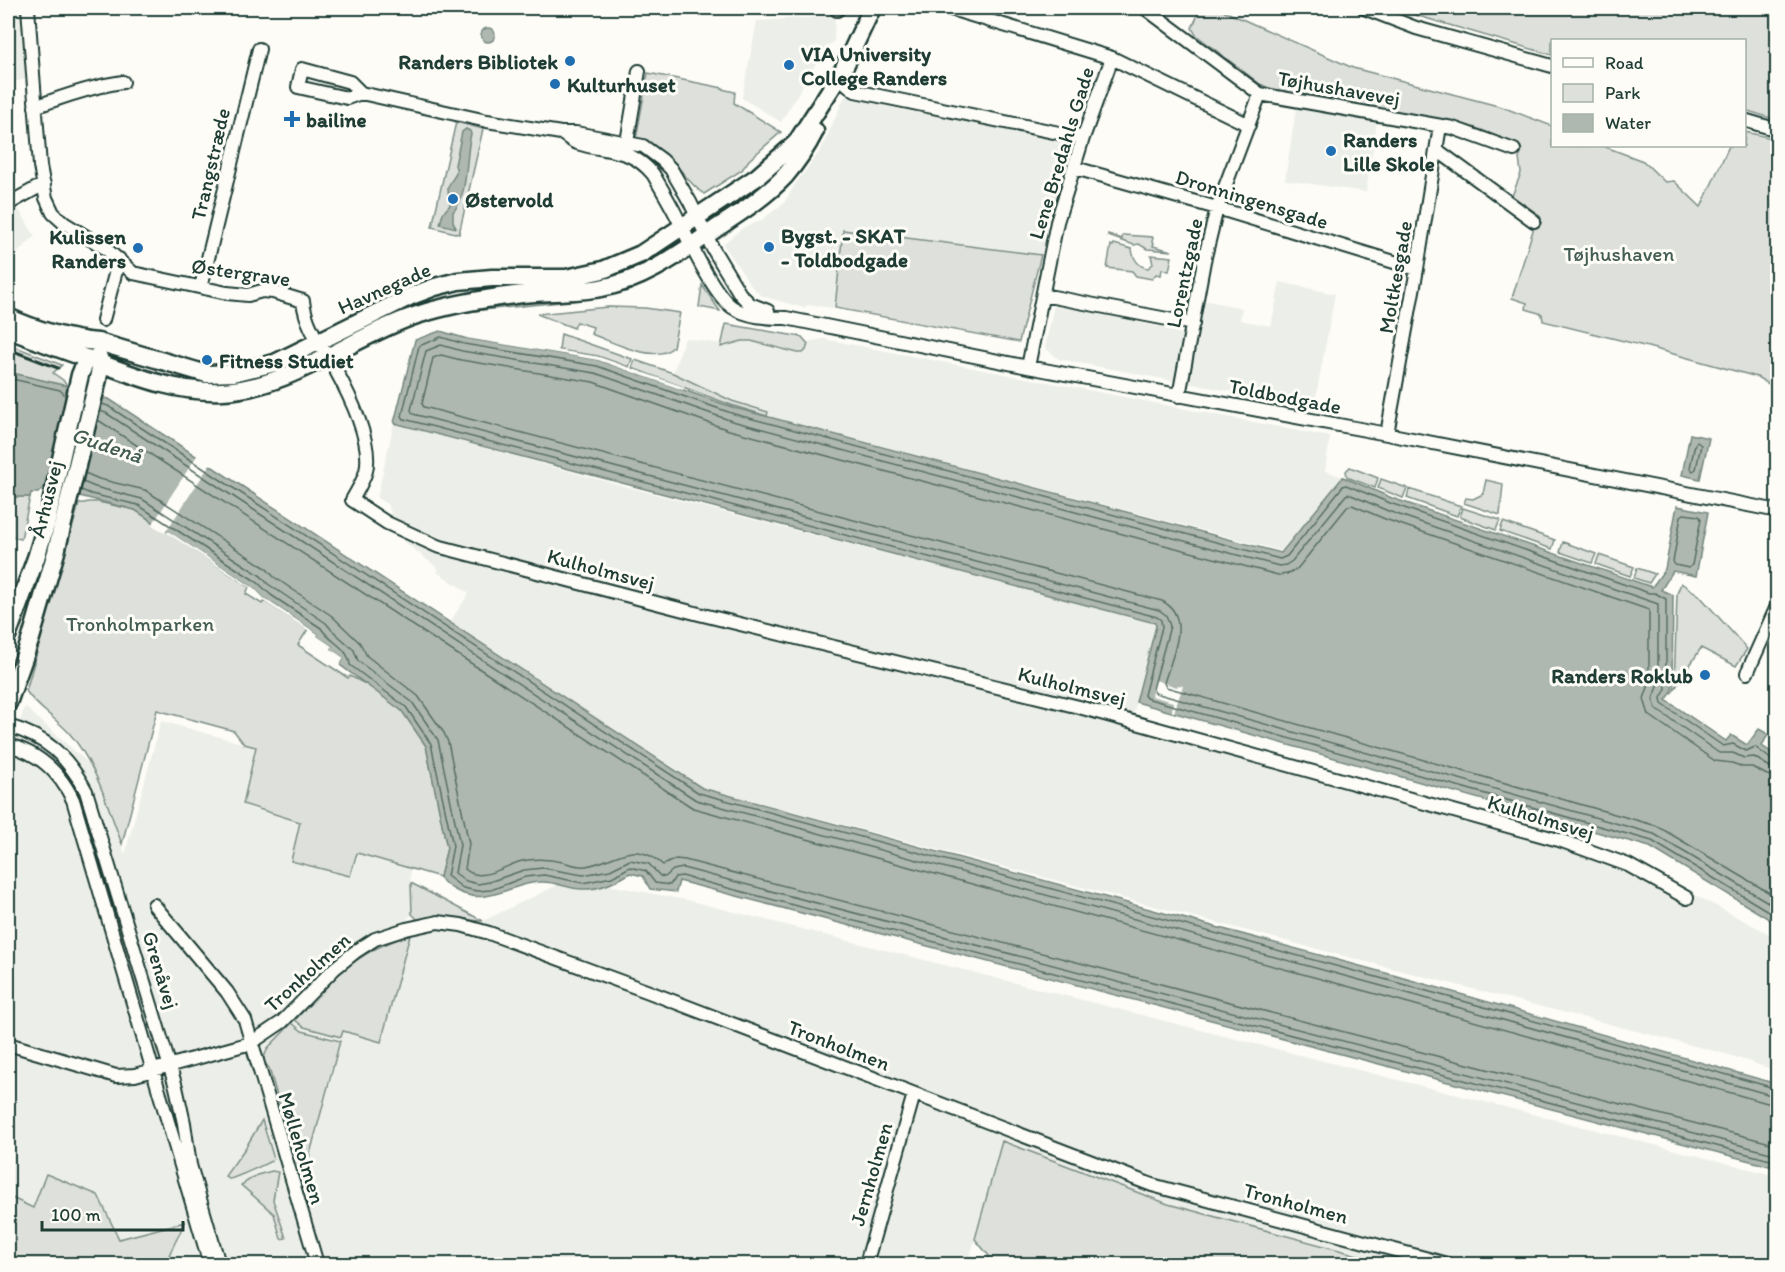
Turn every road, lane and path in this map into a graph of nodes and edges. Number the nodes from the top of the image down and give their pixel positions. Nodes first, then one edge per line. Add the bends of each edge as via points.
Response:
1 (28, 8) edge
2 (872, 8) edge
3 (948, 8) edge
4 (1145, 8) edge
5 (1364, 8) edge
6 (976, 11) edge
7 (259, 50) dead end
8 (1112, 58) junction
9 (1551, 66) edge
10 (639, 71) dead end
11 (846, 80) junction
12 (123, 82) dead end
13 (361, 93) dead end
14 (1260, 94) junction
15 (35, 106) junction
16 (1746, 121) edge
17 (1249, 125) junction
18 (1440, 126) junction
19 (1778, 130) edge
20 (1083, 138) junction
21 (626, 147) junction
22 (1437, 150) junction
23 (1514, 150) dead end
24 (1075, 168) junction
25 (44, 184) junction
26 (8, 204) edge
27 (1217, 208) junction
28 (698, 217) junction
29 (1534, 221) dead end
30 (683, 227) junction
31 (706, 236) junction
32 (692, 245) junction
33 (119, 259) junction
34 (1417, 269) junction
35 (201, 287) junction
36 (1043, 296) junction
37 (8, 317) edge
38 (786, 318) junction
39 (103, 320) dead end
40 (1193, 324) junction
41 (8, 329) edge
42 (322, 350) junction
43 (92, 354) junction
44 (1028, 367) junction
45 (1179, 396) junction
46 (1387, 434) junction
47 (1778, 511) edge
48 (1778, 604) edge
49 (8, 634) edge
50 (1747, 673) dead end
51 (8, 703) edge
52 (8, 726) edge
53 (8, 745) edge
54 (1687, 898) dead end
55 (154, 905) dead end
56 (251, 1043) junction
57 (8, 1044) edge
58 (163, 1068) junction
59 (914, 1094) junction
60 (210, 1264) edge
61 (219, 1264) edge
62 (317, 1264) edge
63 (866, 1264) edge
64 (1447, 1264) edge

1 - 15 street, Østergrave
2 - 11 main road
3 - 6 street
4 - 14 street, Tøjhushavevej
5 - 9 street via 1416,28
6 - 8 street
7 - 35 street, Trangstræde
8 - 17 street
8 - 20 street, Lene Bredahls Gade
10 - 21 street
11 - 20 street
11 - 28 main road, Havnegade via 784,155
11 - 31 main road, Havnegade via 808,146 785,175 763,196
12 - 15 street
13 - 21 street via 487,121 576,133
14 - 17 street, Lorentzgade
14 - 18 street, Tøjhushavevej
15 - 25 street, Østergrave
16 - 19 street
17 - 27 street, Lorentzgade
18 - 22 street, Moltkesgade
18 - 23 street, Tøjhushavevej
20 - 24 street, Lene Bredahls Gade
21 - 28 street, Toldbodgade via 643,147 667,164
21 - 30 street, Toldbodgade via 653,174
22 - 29 street
22 - 34 street, Moltkesgade
24 - 27 street, Dronningensgade
24 - 36 street, Lene Bredahls Gade via 1057,222
25 - 26 street
25 - 33 street, Østergrave via 53,213 63,223
27 - 34 street, Dronningensgade
27 - 40 street, Lorentzgade
28 - 30 main road, Havnegade
28 - 31 street, Toldbodgade
30 - 32 street, Toldbodgade
30 - 42 main road, Havnegade via 641,254 603,270 566,278 492,278 435,287 411,296
31 - 32 main road, Havnegade
31 - 38 street, Toldbodgade via 744,300
32 - 38 street, Toldbodgade via 721,296 733,307 766,318
32 - 42 main road, Havnegade via 627,281 599,288 514,295 437,310
33 - 35 street, Østergrave via 133,273
33 - 39 street
34 - 46 street, Moltkesgade
35 - 42 street, Østergrave via 241,295 273,292 303,301 309,326
36 - 40 street
36 - 44 street, Lene Bredahls Gade
37 - 43 main road
38 - 44 street, Toldbodgade
40 - 45 street, Lorentzgade
41 - 43 main road
42 - 43 main road, Havnegade via 233,373 207,374 110,354
42 - 43 main road, Havnegade via 281,378 225,391 167,386
42 - 54 street, Kulholmsvej via 366,439 366,470 352,500 387,523 437,546 699,615 1079,707 1551,838 1628,865
43 - 49 main road, Århusvej via 77,390 36,558
43 - 51 main road, Århusvej via 94,394 71,494 45,594
44 - 45 street, Toldbodgade
45 - 46 street, Toldbodgade
46 - 47 street, Toldbodgade
48 - 50 street
52 - 58 street, Grenåvej via 24,730 64,756 86,791
53 - 58 street, Grenåvej via 47,763 66,784
55 - 56 street, Tronholmen via 226,992 244,1020
56 - 58 street, Tronholmen
56 - 59 street, Tronholmen via 282,1022 335,968 375,939 438,922 489,933
56 - 62 street, Mølleholmen
57 - 58 street, Tronholmen via 116,1076
58 - 60 street, Grenåvej
58 - 61 street via 174,1099 180,1104 190,1165
59 - 63 street, Jernholmen
59 - 64 street, Tronholmen via 1152,1185

